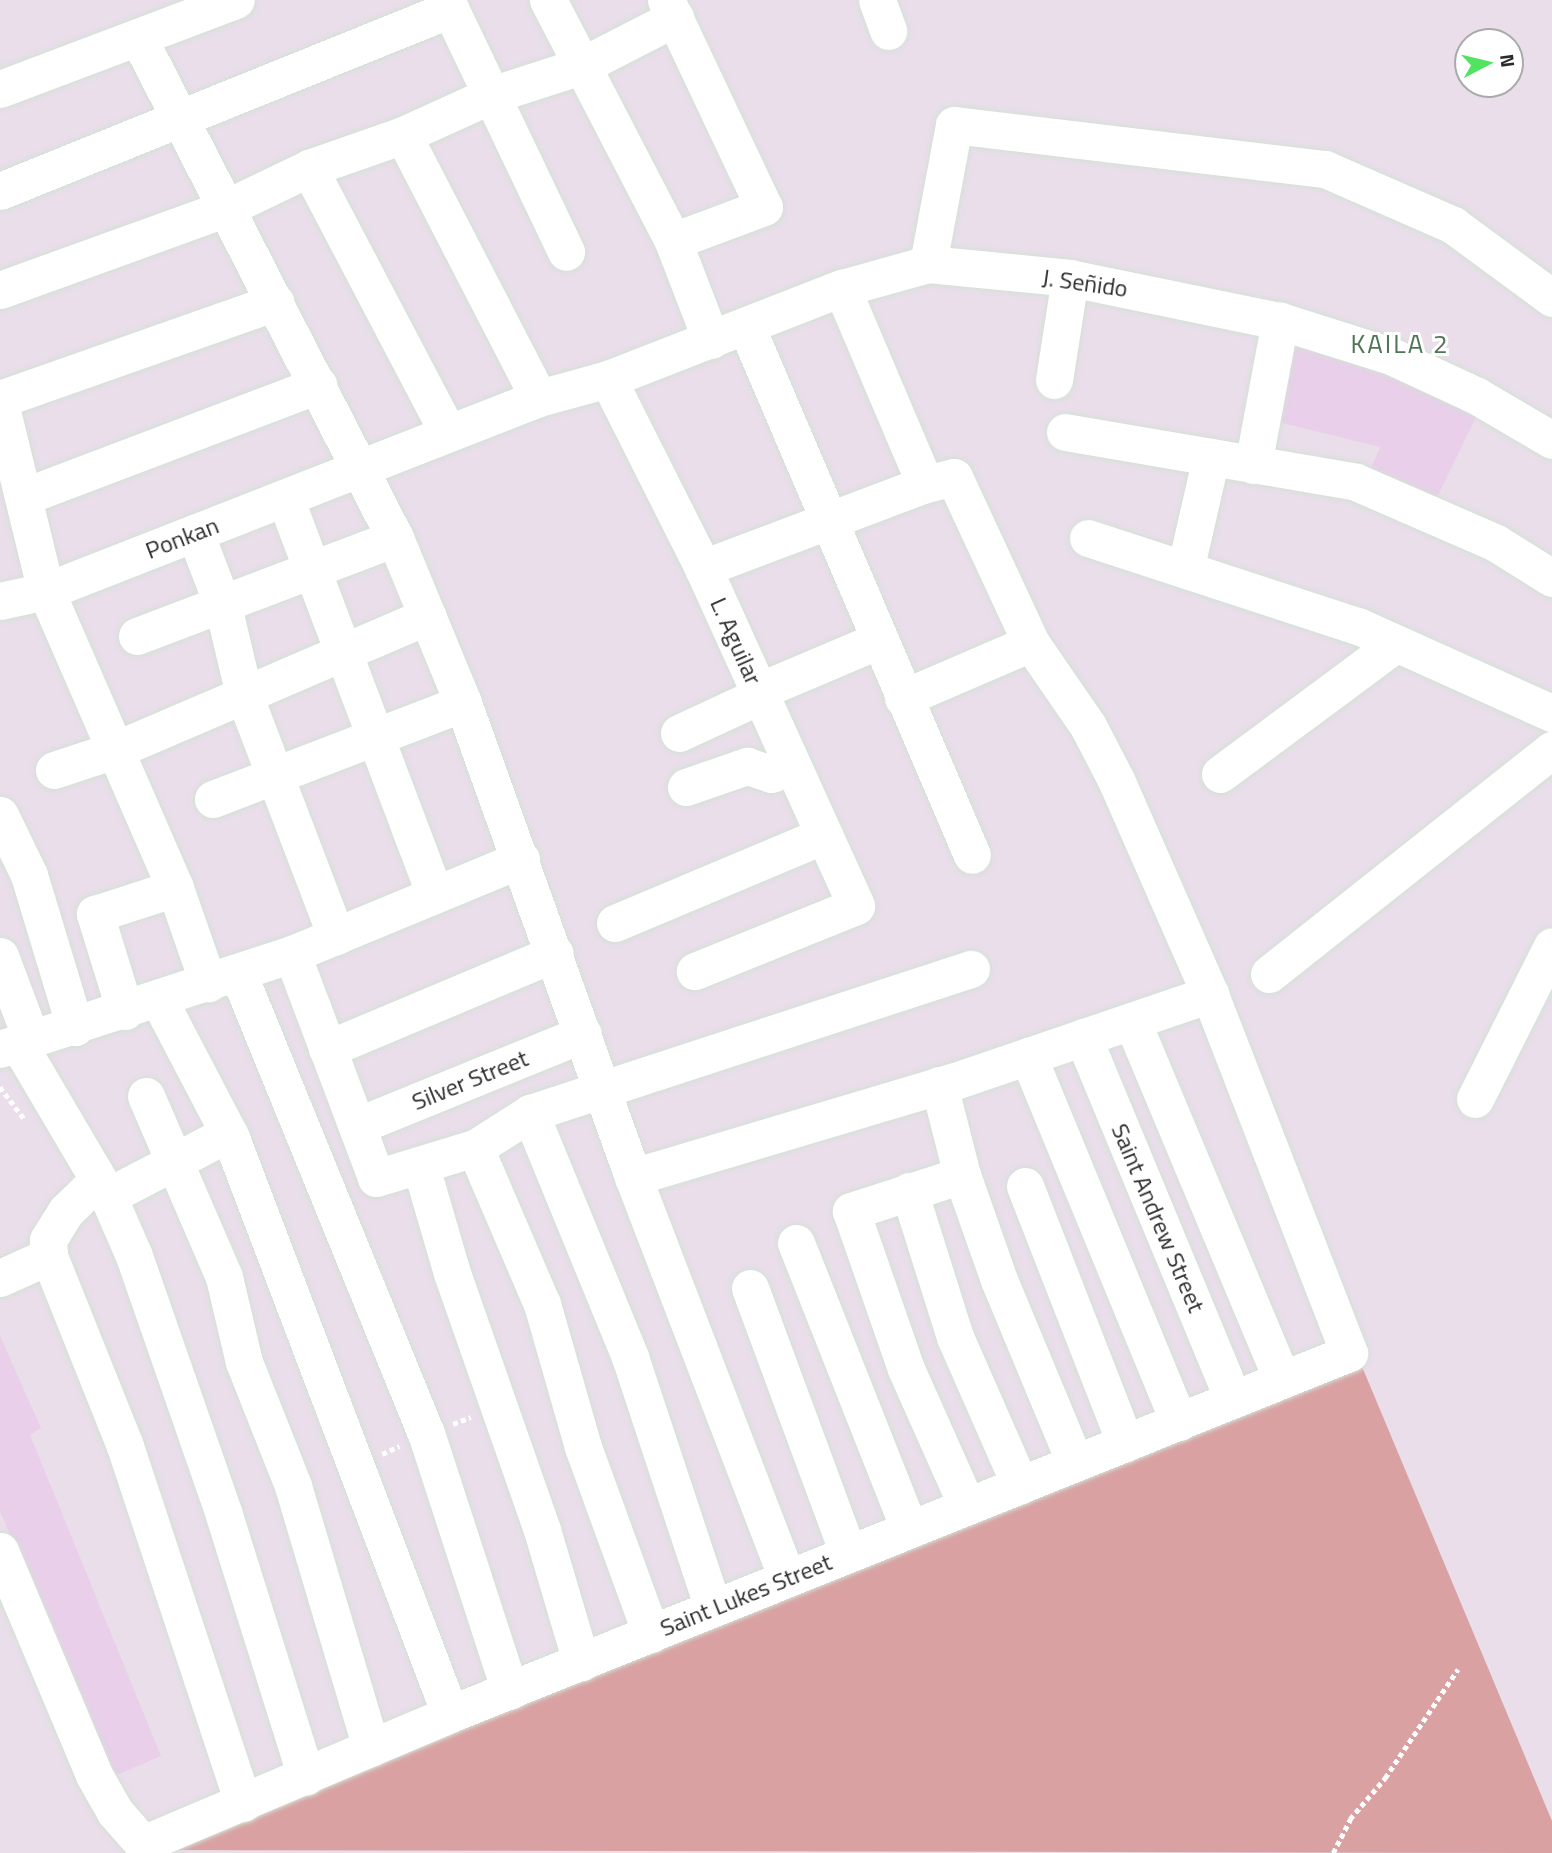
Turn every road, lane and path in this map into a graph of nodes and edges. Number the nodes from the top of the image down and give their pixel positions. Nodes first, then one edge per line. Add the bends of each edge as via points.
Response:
1 (236, 0) edge
2 (548, 0) edge
3 (448, 5) edge
4 (670, 9) edge
5 (139, 40) junction
6 (581, 66) junction
7 (0, 89) edge
8 (491, 95) junction
9 (180, 118) junction
10 (404, 135) junction
11 (309, 168) junction
12 (0, 191) edge
13 (226, 208) junction
14 (673, 241) junction
15 (566, 252) dead end
16 (928, 264) junction
17 (1069, 278) junction
18 (842, 288) junction
19 (0, 290) edge
20 (1552, 298) edge
21 (275, 302) junction
22 (1280, 321) junction
23 (746, 326) junction
24 (710, 340) junction
25 (608, 379) junction
26 (1055, 380) dead end
27 (318, 385) junction
28 (539, 398) junction
29 (0, 401) edge
30 (1065, 432) dead end
31 (448, 433) junction
32 (1552, 440) edge
33 (1211, 457) junction
34 (1253, 465) junction
35 (361, 468) junction
36 (925, 484) junction
37 (23, 497) junction
38 (285, 498) junction
39 (830, 520) junction
40 (195, 533) junction
41 (396, 538) junction
42 (1088, 538) dead end
43 (1186, 566) junction
44 (703, 568) junction
45 (311, 573) junction
46 (1552, 578) edge
47 (46, 591) junction
48 (0, 601) edge
49 (223, 606) junction
50 (427, 616) junction
51 (137, 636) dead end
52 (879, 640) junction
53 (1031, 643) junction
54 (1395, 644) junction
55 (342, 652) junction
56 (760, 693) junction
57 (244, 695) junction
58 (904, 698) junction
59 (463, 703) junction
60 (1552, 713) edge
61 (680, 733) dead end
62 (377, 735) junction
63 (116, 750) junction
64 (1552, 750) edge
65 (793, 766) junction
66 (54, 770) dead end
67 (1220, 774) dead end
68 (274, 775) junction
69 (686, 786) dead end
70 (213, 799) dead end
71 (0, 815) edge
72 (824, 835) junction
73 (972, 855) dead end
74 (521, 859) junction
75 (175, 888) junction
76 (435, 895) junction
77 (615, 923) dead end
78 (336, 936) junction
79 (1552, 946) edge
80 (555, 953) junction
81 (292, 954) junction
82 (0, 956) edge
83 (971, 969) dead end
84 (695, 971) dead end
85 (1269, 974) dead end
86 (223, 978) junction
87 (1210, 994) junction
88 (159, 1000) junction
89 (125, 1011) junction
90 (1132, 1021) junction
91 (75, 1027) junction
92 (583, 1034) junction
93 (1083, 1037) junction
94 (17, 1044) edge
95 (327, 1049) junction
96 (1028, 1056) junction
97 (939, 1085) junction
98 (604, 1090) junction
99 (146, 1096) dead end
100 (1475, 1099) dead end
101 (530, 1113) junction
102 (356, 1126) junction
103 (229, 1133) junction
104 (475, 1148) junction
105 (171, 1160) junction
106 (421, 1167) junction
107 (962, 1175) junction
108 (633, 1177) junction
109 (1025, 1186) dead end
110 (103, 1188) junction
111 (909, 1191) junction
112 (796, 1243) dead end
113 (49, 1256) junction
114 (0, 1278) edge
115 (750, 1288) dead end
116 (1282, 1380) junction
117 (1233, 1399) junction
118 (1179, 1422) junction
119 (1125, 1443) junction
120 (1075, 1463) junction
121 (1020, 1485) junction
122 (967, 1506) junction
123 (908, 1529) junction
124 (848, 1553) junction
125 (2, 1563) edge
126 (787, 1578) junction
127 (713, 1608) junction
128 (13, 1618) edge
129 (650, 1633) junction
130 (581, 1662) junction
131 (1458, 1669) dead end
132 (510, 1691) junction
133 (450, 1714) junction
134 (371, 1748) junction
135 (306, 1776) junction
136 (243, 1803) junction
137 (148, 1848) edge
138 (1333, 1853) edge

1 - 5 street
2 - 6 street
3 - 8 street
3 - 9 street
4 - 6 street
4 - 14 street via 764,207
5 - 7 street
5 - 9 street
6 - 8 street
6 - 14 street
8 - 10 street
8 - 15 street
9 - 12 street
9 - 13 street
10 - 11 street
10 - 28 street
11 - 13 street
11 - 31 street
13 - 19 street
13 - 21 street
14 - 24 street
16 - 17 street, J. Señido
16 - 18 street, J. Señido
16 - 20 street via 954,125 1325,169 1453,225
17 - 22 street, J. Señido
17 - 26 street
18 - 23 street, J. Señido
18 - 36 street
21 - 27 street
21 - 29 street
22 - 32 street, J. Señido via 1391,356 1477,396
22 - 34 street
23 - 24 street, J. Señido
23 - 39 street
24 - 25 street, J. Señido
25 - 28 street, J. Señido
25 - 44 street, L. Aguilar
27 - 35 street
27 - 37 street
28 - 31 street, J. Señido
29 - 37 street
30 - 33 street
31 - 35 street, Ponkan
33 - 34 street
33 - 43 street
34 - 46 street via 1356,482 1496,543
35 - 38 street, Ponkan
35 - 41 street
36 - 39 street
36 - 53 street via 954,477
37 - 47 street
38 - 40 street, Ponkan
38 - 45 street
39 - 44 street
39 - 52 street
40 - 47 street, Ponkan
40 - 49 street
41 - 45 street
41 - 50 street
42 - 43 street
43 - 54 street via 1359,626
44 - 56 street, L. Aguilar
45 - 49 street
45 - 55 street
47 - 48 street, Ponkan
47 - 63 street
49 - 51 street
49 - 57 street
50 - 55 street
50 - 59 street
52 - 56 street
52 - 58 street
53 - 58 street
53 - 87 street via 1088,726 1116,780
54 - 60 street
54 - 67 street
55 - 57 street
55 - 62 street
56 - 61 street
56 - 65 street, L. Aguilar
57 - 63 street
57 - 68 street
58 - 73 street
59 - 62 street
59 - 74 street
62 - 68 street
62 - 76 street
63 - 66 street
63 - 75 street
64 - 85 street
65 - 69 street via 771,774 747,766
65 - 72 street, L. Aguilar
68 - 70 street
68 - 78 street
71 - 91 street via 29,875
72 - 77 street
72 - 84 street, L. Aguilar via 856,906
74 - 76 street
74 - 80 street
75 - 86 street
75 - 89 street via 95,914
76 - 78 street
78 - 81 street
79 - 100 street
80 - 92 street
80 - 95 street
81 - 86 street
81 - 95 street
82 - 94 street
83 - 98 street
86 - 88 street
86 - 132 street via 426,1433
87 - 90 street
87 - 116 street, Saint Lukes Street via 1349,1353
88 - 89 street
88 - 103 street
89 - 91 street
90 - 93 street
90 - 116 street
91 - 94 street
92 - 98 street
92 - 102 street, Silver Street
93 - 96 street
93 - 117 street, Saint Andrew Street
94 - 110 street
95 - 102 street
96 - 97 street
96 - 118 street
97 - 107 street
97 - 108 street
98 - 101 street
98 - 108 street
99 - 105 street
101 - 104 street
101 - 127 street via 630,1357
102 - 106 street via 376,1178
103 - 105 street
103 - 133 street
104 - 106 street
104 - 129 street via 542,1304 583,1447
105 - 110 street
105 - 134 street via 224,1277 244,1362 293,1486
106 - 130 street
107 - 111 street
107 - 120 street via 999,1280
108 - 126 street
109 - 119 street
110 - 113 street via 66,1211 48,1240
110 - 135 street via 224,1515
111 - 121 street via 955,1337
111 - 122 street via 850,1211 906,1369
112 - 123 street
113 - 114 street
113 - 136 street via 125,1446
115 - 124 street
116 - 117 street, Saint Lukes Street
117 - 118 street, Saint Lukes Street
118 - 119 street, Saint Lukes Street
119 - 120 street, Saint Lukes Street
120 - 121 street, Saint Lukes Street
121 - 122 street, Saint Lukes Street
122 - 123 street, Saint Lukes Street
123 - 124 street, Saint Lukes Street
124 - 126 street, Saint Lukes Street
125 - 128 street
126 - 127 street, Saint Lukes Street
127 - 129 street, Saint Lukes Street
128 - 137 street via 115,1812
129 - 130 street, Saint Lukes Street
130 - 132 street, Saint Lukes Street
131 - 138 path via 1384,1778 1350,1819
132 - 133 street, Saint Lukes Street
133 - 134 street, Saint Lukes Street
134 - 135 street, Saint Lukes Street
135 - 136 street, Saint Lukes Street
136 - 137 street, Saint Lukes Street

